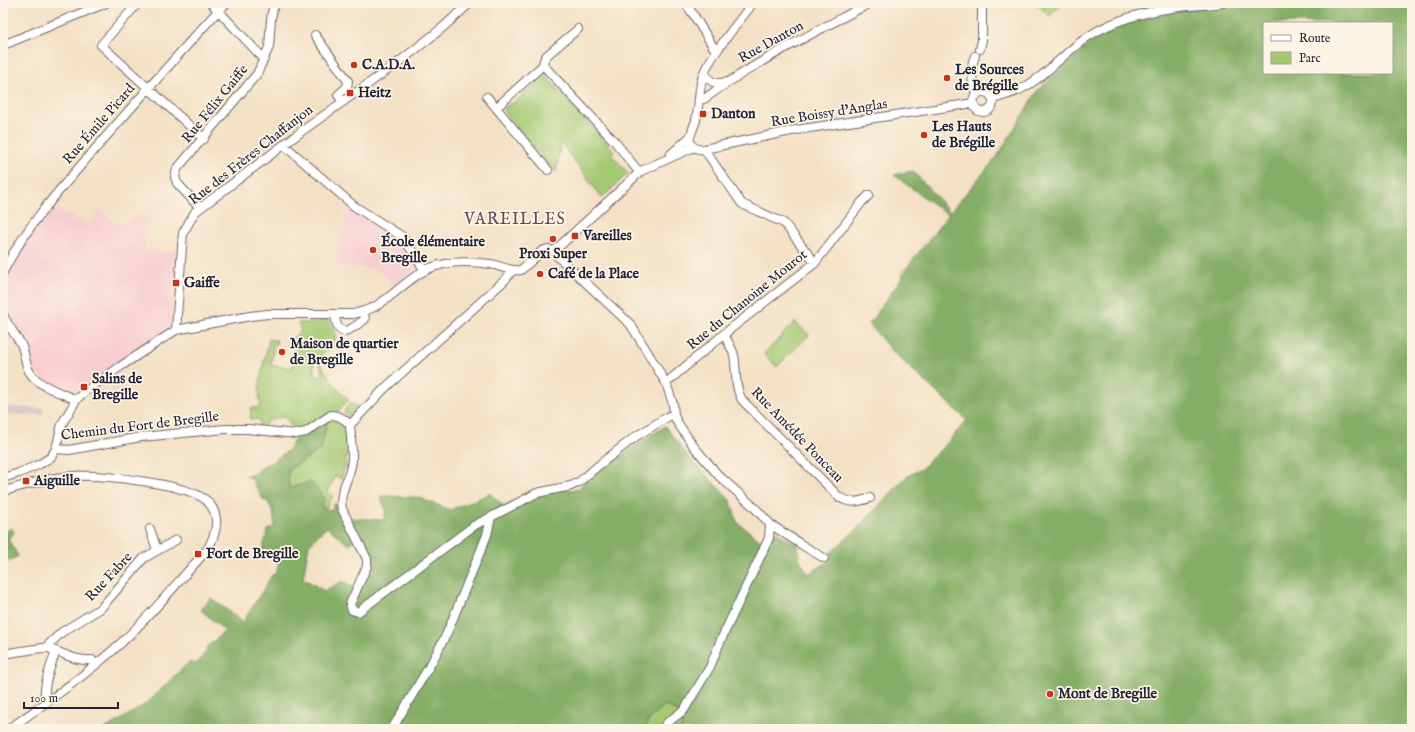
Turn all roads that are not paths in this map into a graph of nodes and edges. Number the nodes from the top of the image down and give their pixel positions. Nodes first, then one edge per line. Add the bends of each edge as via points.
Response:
1 (106, 3) edge
2 (138, 3) edge
3 (211, 3) edge
4 (227, 3) edge
5 (275, 3) edge
6 (470, 3) edge
7 (685, 3) edge
8 (753, 3) edge
9 (870, 3) edge
10 (982, 3) edge
11 (1224, 3) edge
12 (218, 11) junction
13 (578, 29) dead end
14 (314, 35) dead end
15 (3, 45) edge
16 (980, 49) dead end
17 (717, 51) junction
18 (975, 56) dead end
19 (264, 59) junction
20 (543, 65) junction
21 (704, 72) junction
22 (726, 82) junction
23 (149, 87) junction
24 (487, 97) dead end
25 (699, 99) junction
26 (993, 99) junction
27 (975, 100) junction
28 (343, 102) junction
29 (496, 108) junction
30 (204, 139) junction
31 (691, 143) junction
32 (284, 144) junction
33 (704, 149) junction
34 (548, 170) dead end
35 (639, 172) junction
36 (869, 195) dead end
37 (200, 208) junction
38 (553, 252) junction
39 (815, 263) junction
40 (513, 270) junction
41 (425, 271) junction
42 (3, 272) edge
43 (364, 311) junction
44 (335, 314) junction
45 (3, 315) edge
46 (176, 330) junction
47 (724, 334) junction
48 (666, 383) junction
49 (76, 400) junction
50 (674, 415) junction
51 (350, 425) junction
52 (56, 449) junction
53 (3, 478) edge
54 (3, 491) edge
55 (870, 498) dead end
56 (491, 517) junction
57 (770, 524) junction
58 (150, 529) dead end
59 (176, 540) dead end
60 (157, 550) junction
61 (824, 558) dead end
62 (45, 648) junction
63 (56, 651) junction
64 (3, 654) edge
65 (92, 660) dead end
66 (46, 703) junction
67 (9, 729) edge
68 (392, 729) edge
69 (662, 729) edge

1 - 15 street
2 - 23 street via 101,45
3 - 12 street
4 - 12 street, Rue Émile Picard
5 - 19 street, Rue Félix Gaiffe via 269,47
6 - 28 street, Rue des Frères Chaffanjon via 403,59
7 - 17 street
8 - 17 street
9 - 22 street, Rue Danton
10 - 16 street
11 - 26 street via 1178,7 1110,25 1079,43 1030,84
12 - 19 street
12 - 23 street, Rue Émile Picard
13 - 20 street via 546,56
14 - 28 street via 348,81 347,87 338,95
17 - 21 street
18 - 27 street via 971,64
19 - 30 street, Rue Félix Gaiffe via 257,74
20 - 29 street
20 - 35 street
21 - 22 street via 707,78 716,84
21 - 25 street
22 - 25 street, Rue Danton
23 - 30 street
23 - 42 street, Rue Émile Picard via 35,219 13,251
24 - 29 street
25 - 31 street
26 - 27 street via 981,92
26 - 27 street via 992,107 984,111 978,110
27 - 33 street, Rue Boissy d'Anglas via 796,130
28 - 32 street, Rue des Frères Chaffanjon
29 - 34 street
30 - 37 street, Rue Félix Gaiffe via 177,169 175,177 177,183
31 - 33 street, Rue Boissy d'Anglas
31 - 35 street
32 - 37 street, Rue des Frères Chaffanjon
32 - 41 street via 354,206 403,237
33 - 39 street via 742,204 784,223
35 - 38 street
36 - 39 street, Rue du Chanoine Mourot
37 - 46 street, Rue des Frères Chaffanjon via 183,234
38 - 40 street via 544,249 521,270
38 - 48 street via 630,324
39 - 47 street, Rue du Chanoine Mourot
40 - 41 street via 493,264 455,263 440,264
40 - 51 street via 385,388
41 - 43 street via 376,306
43 - 44 street
43 - 44 street via 365,319 345,331 338,327
44 - 46 street via 268,314
45 - 49 street via 21,345 29,372 45,386
46 - 49 street via 121,366
47 - 48 street, Rue du Chanoine Mourot
47 - 55 street, Rue Amédée Ponceau via 733,353 738,393 742,400 839,497 853,503
48 - 50 street
49 - 52 street via 62,424
50 - 56 street via 635,437 580,482 537,493
50 - 57 street via 694,448
51 - 52 street, Chemin du Fort de Bregille via 347,420 331,415 306,432 296,434 248,428 225,429 141,436 69,450
51 - 56 street via 352,461 340,501 368,563 350,600 352,610 362,610 470,528
52 - 53 street, Chemin du Fort de Bregille via 51,457 40,464
54 - 66 street via 36,481 74,476 119,478 162,484 197,494 215,513 217,525 208,549 135,630
56 - 68 street via 487,535 447,632
57 - 61 street
57 - 69 street via 769,538 710,667 684,710
58 - 60 street
59 - 60 street, Rue Fabre
60 - 62 street, Rue Fabre via 144,558 101,608 62,632
62 - 63 street
62 - 64 street
63 - 65 street
63 - 66 street via 48,676 44,698
66 - 67 street

